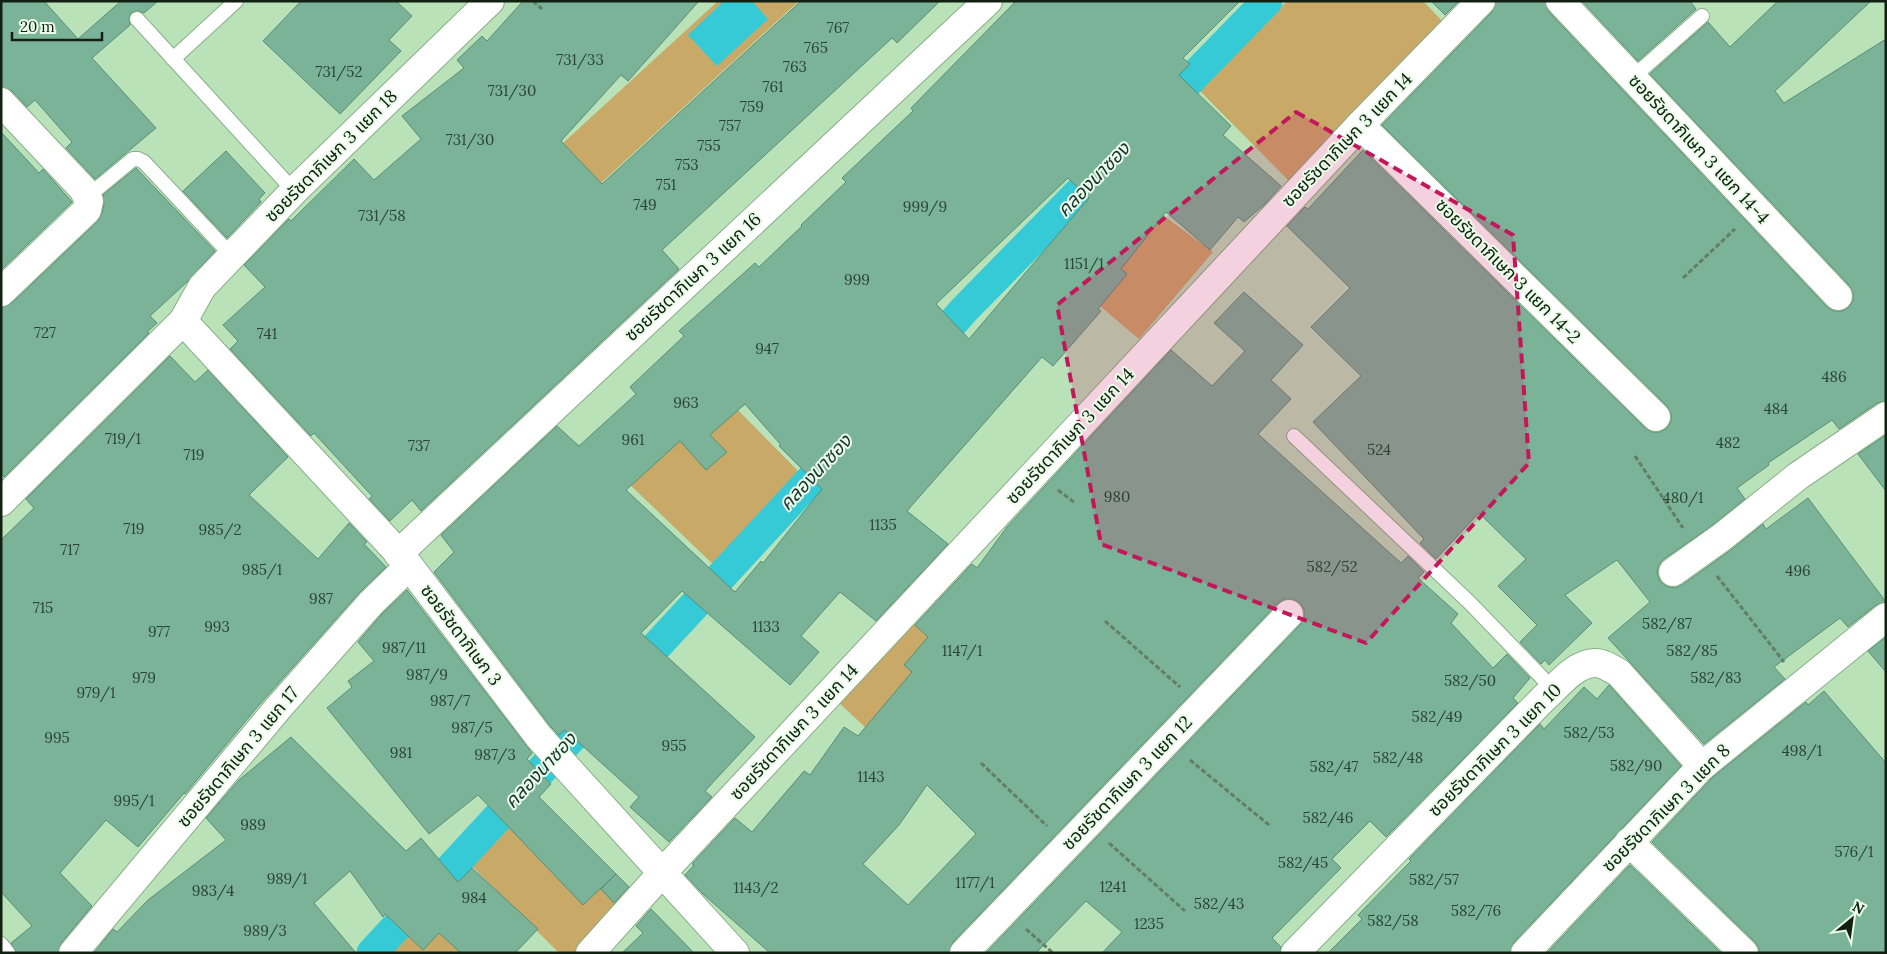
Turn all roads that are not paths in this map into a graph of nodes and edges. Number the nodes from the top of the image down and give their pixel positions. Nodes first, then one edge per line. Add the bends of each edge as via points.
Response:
1 (236, 1) edge
2 (490, 1) edge
3 (988, 1) edge
4 (1481, 1) edge
5 (1560, 1) edge
6 (1702, 16) dead end
7 (137, 19) dead end
8 (173, 59) junction
9 (1632, 78) junction
10 (1, 102) edge
11 (1360, 125) junction
12 (294, 191) junction
13 (87, 197) junction
14 (232, 256) junction
15 (1, 292) edge
16 (1838, 296) dead end
17 (183, 321) junction
18 (1886, 416) edge
19 (1656, 417) dead end
20 (1294, 436) dead end
21 (1, 502) edge
22 (404, 560) junction
23 (1673, 572) dead end
24 (1289, 614) dead end
25 (1886, 617) edge
26 (1554, 690) junction
27 (1702, 766) junction
28 (1629, 842) junction
29 (662, 873) junction
30 (1, 944) edge
31 (8, 953) edge
32 (73, 953) edge
33 (590, 953) edge
34 (735, 953) edge
35 (964, 953) edge
36 (1295, 953) edge
37 (1526, 953) edge
38 (1744, 953) edge

1 - 8 lane
2 - 12 street, ซอยรัชดาภิเษก 3 แยก 18
3 - 22 street, ซอยรัชดาภิเษก 3 แยก 16
4 - 11 street, ซอยรัชดาภิเษก 3 แยก 14
5 - 9 street, ซอยรัชดาภิเษก 3 แยก 14-4
6 - 9 lane
7 - 8 lane
8 - 12 lane
9 - 16 street, ซอยรัชดาภิเษก 3 แยก 14-4
10 - 13 street
11 - 19 street, ซอยรัชดาภิเษก 3 แยก 14-2
11 - 29 street, ซอยรัชดาภิเษก 3 แยก 14
12 - 14 street, ซอยรัชดาภิเษก 3 แยก 18
13 - 14 lane via 133,159 138,159
13 - 15 street via 87,210
14 - 17 street, ซอยรัชดาภิเษก 3 แยก 18 via 202,288
17 - 21 street, ซอยรัชดาภิเษก 3 แยก 18
17 - 22 street, ซอยรัชดาภิเษก 3
18 - 23 street via 1798,476
20 - 26 lane via 1470,603
22 - 29 street, ซอยรัชดาภิเษก 3 via 539,737
22 - 32 street, ซอยรัชดาภิเษก 3 แยก 17
24 - 35 street, ซอยรัชดาภิเษก 3 แยก 12
25 - 27 street, ซอยรัชดาภิเษก 3 แยก 8
26 - 27 street, ซอยรัชดาภิเษก 3 แยก 10 via 1578,668 1594,663 1612,669
26 - 36 street, ซอยรัชดาภิเษก 3 แยก 10
27 - 28 street, ซอยรัชดาภิเษก 3 แยก 8
28 - 37 street, ซอยรัชดาภิเษก 3 แยก 8
28 - 38 street
29 - 33 street, ซอยรัชดาภิเษก 3 แยก 14
29 - 34 street, ซอยรัชดาภิเษก 3
30 - 31 lane

